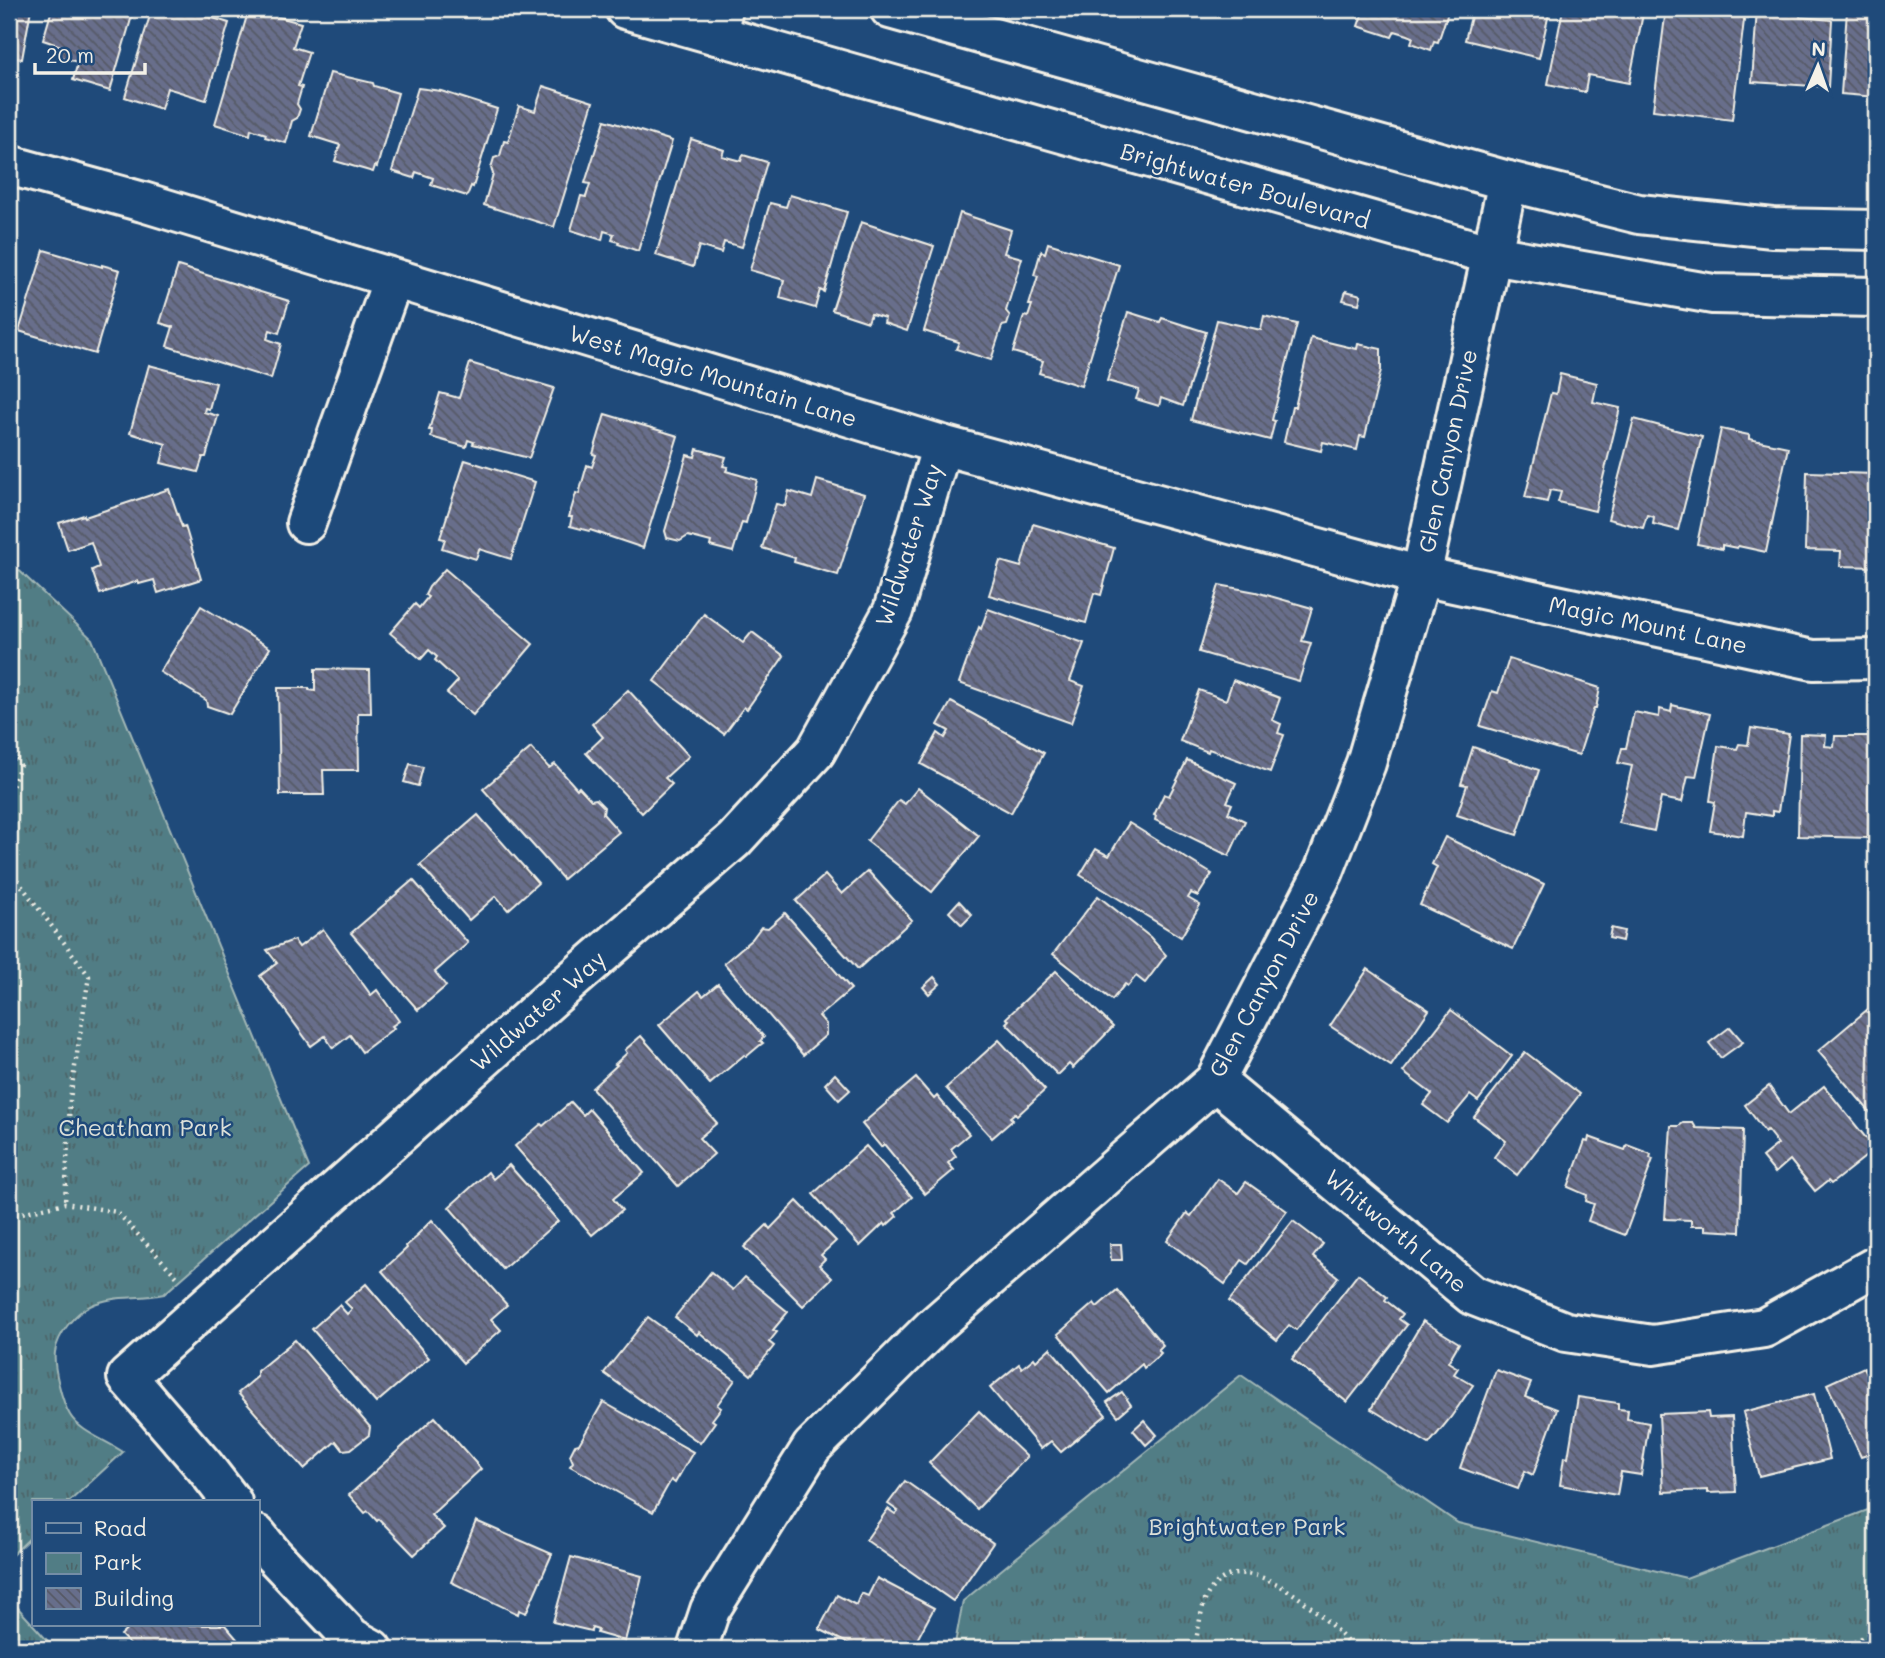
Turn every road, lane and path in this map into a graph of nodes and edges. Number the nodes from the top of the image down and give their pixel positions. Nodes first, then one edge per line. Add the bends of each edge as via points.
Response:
1 (625, 9) edge
2 (890, 9) edge
3 (719, 22) edge
4 (9, 165) edge
5 (1508, 181) junction
6 (1876, 230) edge
7 (1492, 255) junction
8 (393, 279) junction
9 (1876, 298) edge
10 (942, 445) junction
11 (306, 523) dead end
12 (1421, 576) junction
13 (1876, 659) edge
14 (9, 746) edge
15 (9, 796) edge
16 (9, 869) edge
17 (1215, 1081) junction
18 (65, 1203) junction
19 (9, 1216) edge
20 (1876, 1266) edge
21 (205, 1307) junction
22 (230, 1500) edge
23 (259, 1538) edge
24 (1876, 1630) edge
25 (372, 1649) edge
26 (697, 1649) edge
27 (1194, 1649) edge
28 (1353, 1649) edge
29 (1842, 1649) edge

1 - 3 street, Brightwater Boulevard
2 - 5 street
3 - 7 street, Brightwater Boulevard
4 - 8 street, West Magic Mountain Lane
5 - 6 street via 1639,214 1773,228
5 - 7 street, Glen Canyon Drive
7 - 9 street, Brightwater Boulevard via 1713,294
7 - 12 street, Glen Canyon Drive
8 - 10 street, West Magic Mountain Lane
8 - 11 street
10 - 12 street, West Magic Mountain Lane
10 - 21 street, Wildwater Way via 892,611 816,751 734,840
12 - 13 street, Magic Mount Lane via 1813,660
12 - 17 street, Glen Canyon Drive via 1366,763 1324,871
14 - 15 path via 20,765
16 - 18 path via 89,976 70,1099
17 - 20 street, Whitworth Lane via 1472,1295 1566,1332 1653,1345 1764,1328
17 - 26 street, Glen Canyon Drive via 933,1327 812,1447 710,1610
18 - 19 path
18 - 21 path via 117,1212
21 - 22 street, Wildwater Way via 127,1377
23 - 25 street via 352,1638
24 - 29 path
27 - 28 path via 1207,1594 1218,1581 1243,1572 1270,1579 1335,1626

